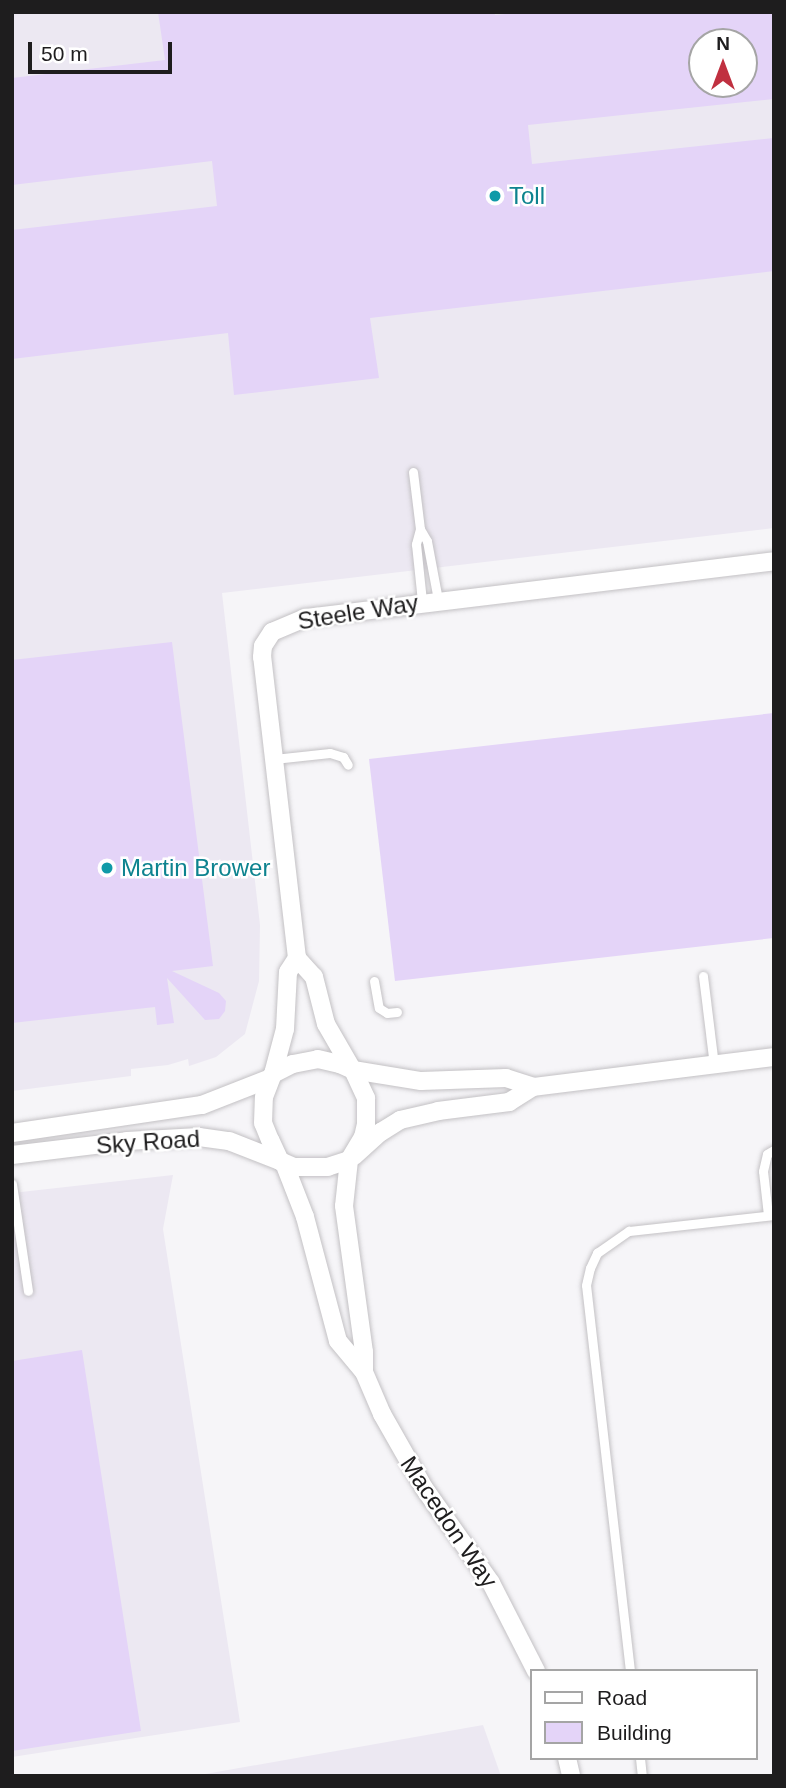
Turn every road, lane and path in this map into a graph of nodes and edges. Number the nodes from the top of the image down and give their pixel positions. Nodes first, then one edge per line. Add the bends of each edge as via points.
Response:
1 (413, 472) dead end
2 (419, 529) junction
3 (774, 561) edge
4 (430, 601) junction
5 (274, 759) junction
6 (348, 765) dead end
7 (297, 958) junction
8 (703, 976) dead end
9 (374, 981) dead end
10 (397, 1012) dead end
11 (774, 1057) edge
12 (714, 1065) junction
13 (352, 1070) junction
14 (272, 1076) junction
15 (533, 1087) junction
16 (12, 1133) edge
17 (774, 1150) edge
18 (12, 1154) edge
19 (351, 1158) junction
20 (282, 1162) junction
21 (12, 1184) edge
22 (771, 1215) edge
23 (28, 1291) dead end
24 (364, 1372) junction
25 (535, 1669) edge
26 (630, 1669) edge

1 - 2 lane
2 - 4 lane via 416,544
2 - 4 lane via 427,541
3 - 4 street, Steele Way
4 - 5 street, Steele Way via 304,618 272,632 262,657
5 - 6 lane via 330,753 343,757
5 - 7 street, Steele Way
7 - 13 street, Steele Way via 314,977 326,1024
7 - 14 street, Steele Way via 288,972 285,1029
8 - 12 lane
9 - 10 lane via 379,1008
11 - 12 street
12 - 15 street
13 - 14 street via 318,1059 293,1063
13 - 15 street via 421,1081 506,1078
13 - 19 street via 368,1111 363,1137
14 - 16 street, Sky Road via 202,1105
14 - 20 street via 262,1110
15 - 19 street via 509,1102 400,1120
17 - 22 lane via 767,1154 763,1171
18 - 20 street, Sky Road via 199,1137 229,1141
19 - 20 street via 316,1168
19 - 24 street, Macedon Way via 344,1206
20 - 24 street, Macedon Way via 305,1217 338,1341
21 - 23 lane
22 - 26 lane via 629,1231 597,1253 590,1268 586,1285
24 - 25 street, Macedon Way via 404,1455 491,1583

